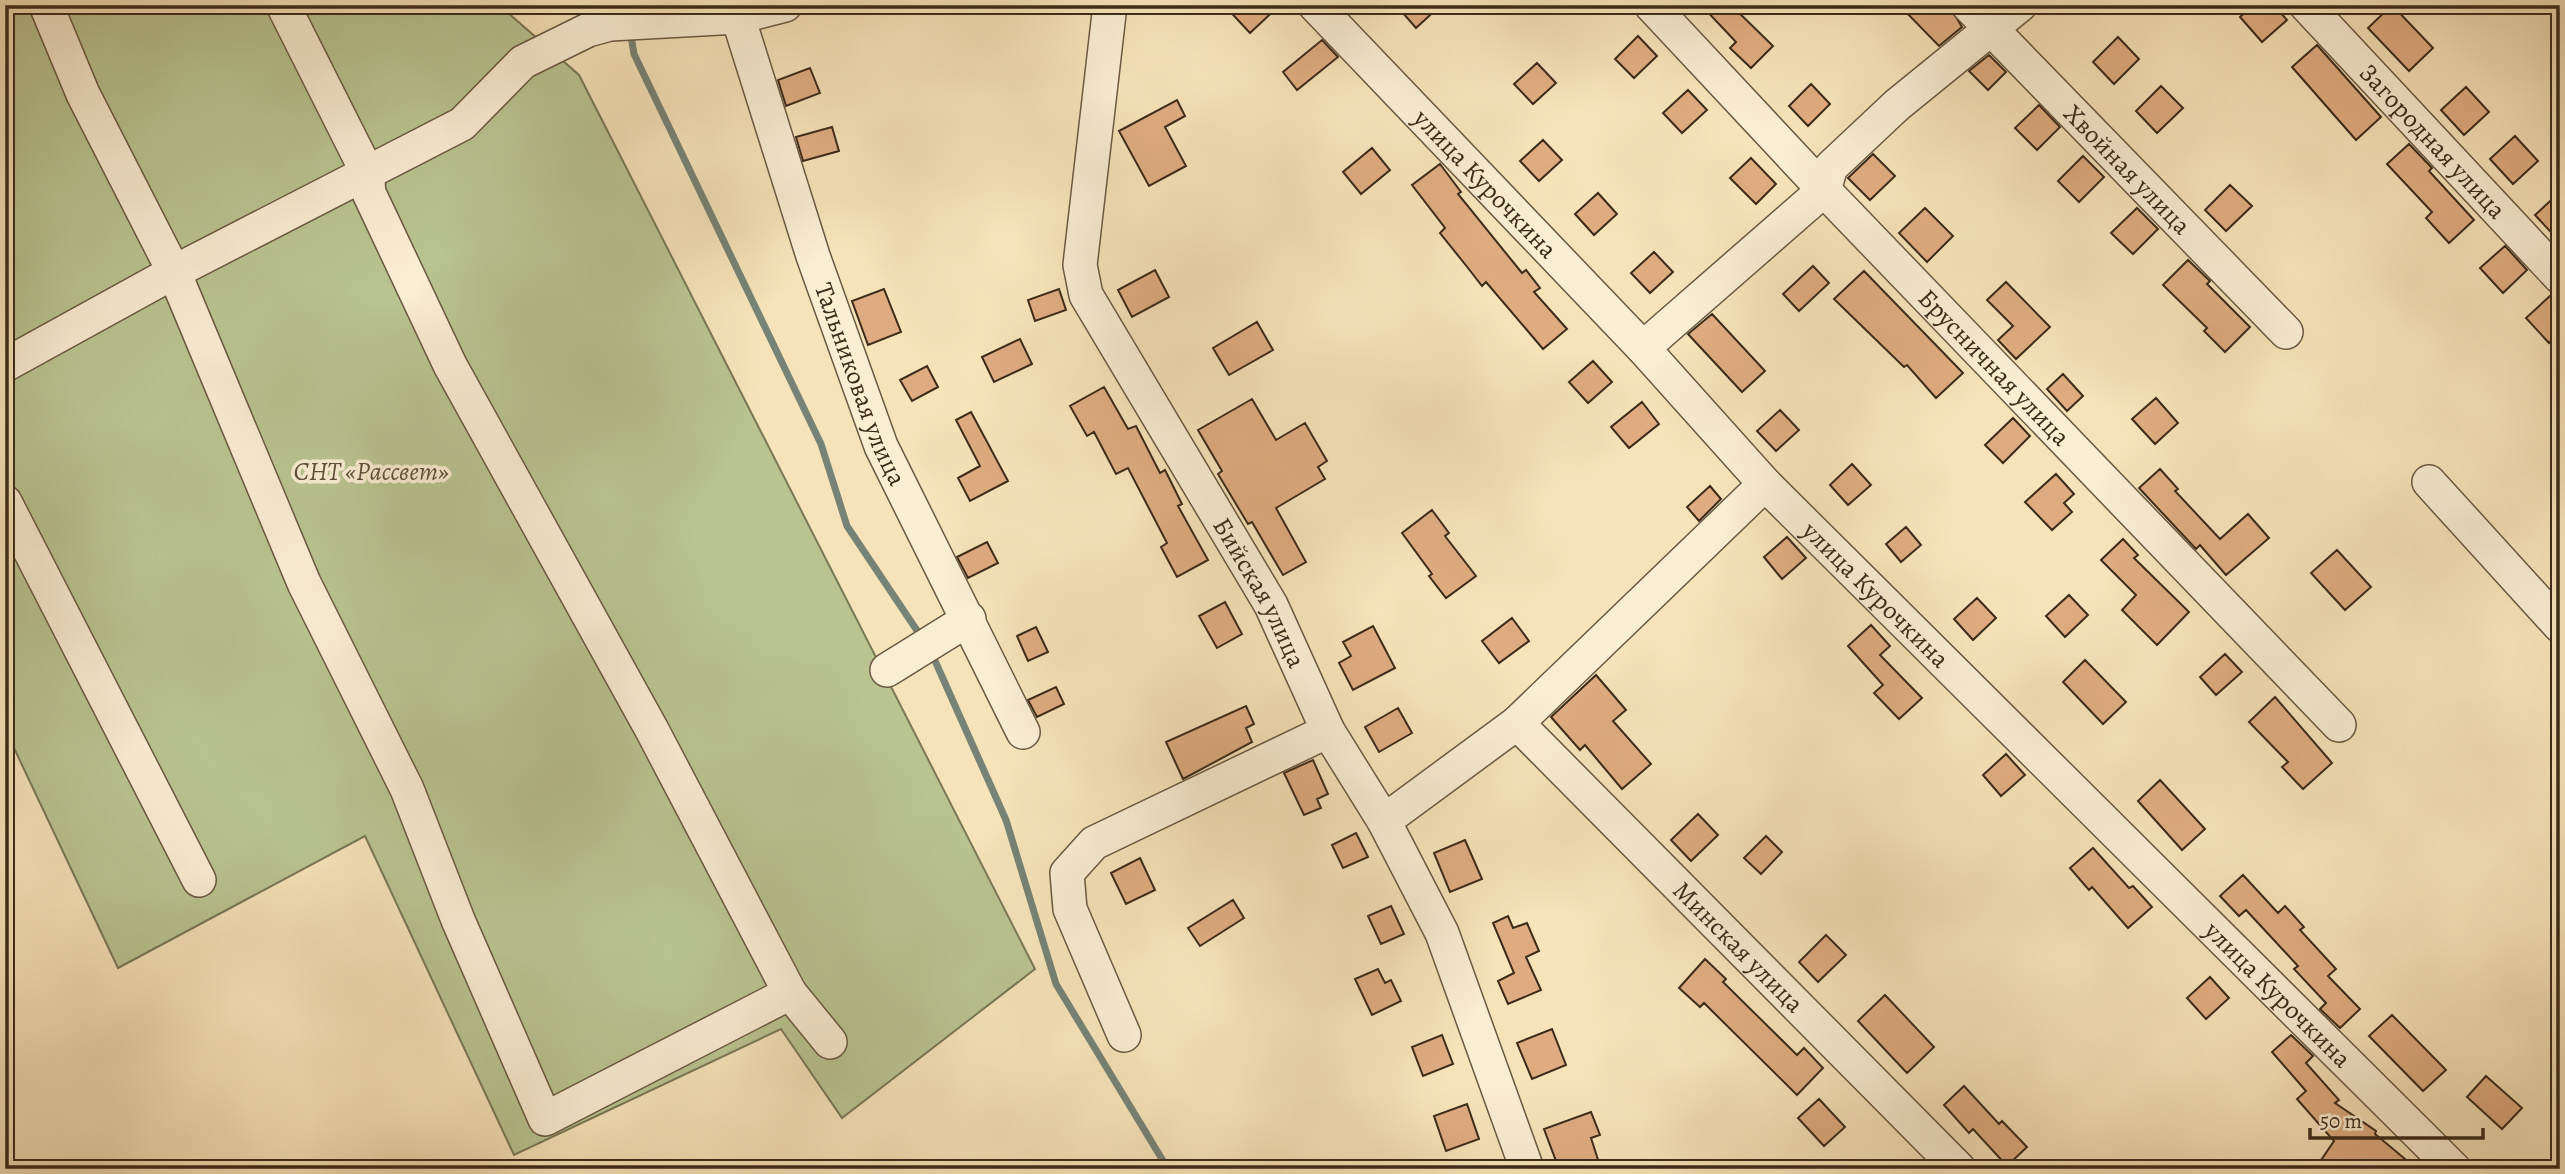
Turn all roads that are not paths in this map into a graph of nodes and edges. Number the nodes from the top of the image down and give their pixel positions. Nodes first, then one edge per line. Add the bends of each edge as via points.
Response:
1 (46, 5) edge
2 (283, 5) edge
3 (785, 5) edge
4 (1110, 5) edge
5 (1315, 5) edge
6 (1651, 5) edge
7 (1968, 5) edge
8 (2020, 5) edge
9 (2306, 5) edge
10 (738, 17) junction
11 (1991, 30) junction
12 (367, 172) junction
13 (1824, 190) junction
14 (174, 272) junction
15 (2560, 277) edge
16 (2286, 332) dead end
17 (1643, 348) junction
18 (5, 365) edge
19 (2429, 482) dead end
20 (1765, 484) junction
21 (5, 502) edge
22 (969, 619) junction
23 (2560, 626) edge
24 (887, 670) dead end
25 (1517, 723) junction
26 (2340, 725) dead end
27 (1328, 731) junction
28 (1023, 732) dead end
29 (1384, 821) junction
30 (199, 880) dead end
31 (789, 993) junction
32 (1124, 1035) dead end
33 (830, 1042) dead end
34 (1527, 1169) edge
35 (1959, 1169) edge
36 (2454, 1169) edge

1 - 14 street via 83,94
2 - 12 street
3 - 10 street
4 - 27 street, Бийская улица via 1080,265 1086,295 1271,606
5 - 17 street, улица Курочкина
6 - 13 street, Брусничная улица
7 - 11 street, Хвойная улица
8 - 11 street
9 - 15 street, Загородная улица
10 - 12 street via 610,24 588,30 523,62 462,124
10 - 22 street, Тальниковая улица via 813,256 881,446
11 - 13 street via 1897,105 1831,167
11 - 16 street, Хвойная улица
12 - 14 street
12 - 31 street via 369,193 450,365 652,730
13 - 17 street
13 - 26 street, Брусничная улица
14 - 18 street
14 - 31 street via 304,583 407,789 545,1119
17 - 20 street, улица Курочкина
19 - 23 street
20 - 25 street
20 - 36 street, улица Курочкина
21 - 30 street
22 - 24 street
22 - 28 street, Тальниковая улица
25 - 29 street
25 - 35 street, Минская улица
27 - 29 street, Бийская улица
27 - 32 street via 1094,843 1066,873 1070,909
29 - 34 street, Бийская улица via 1442,933
31 - 33 street

